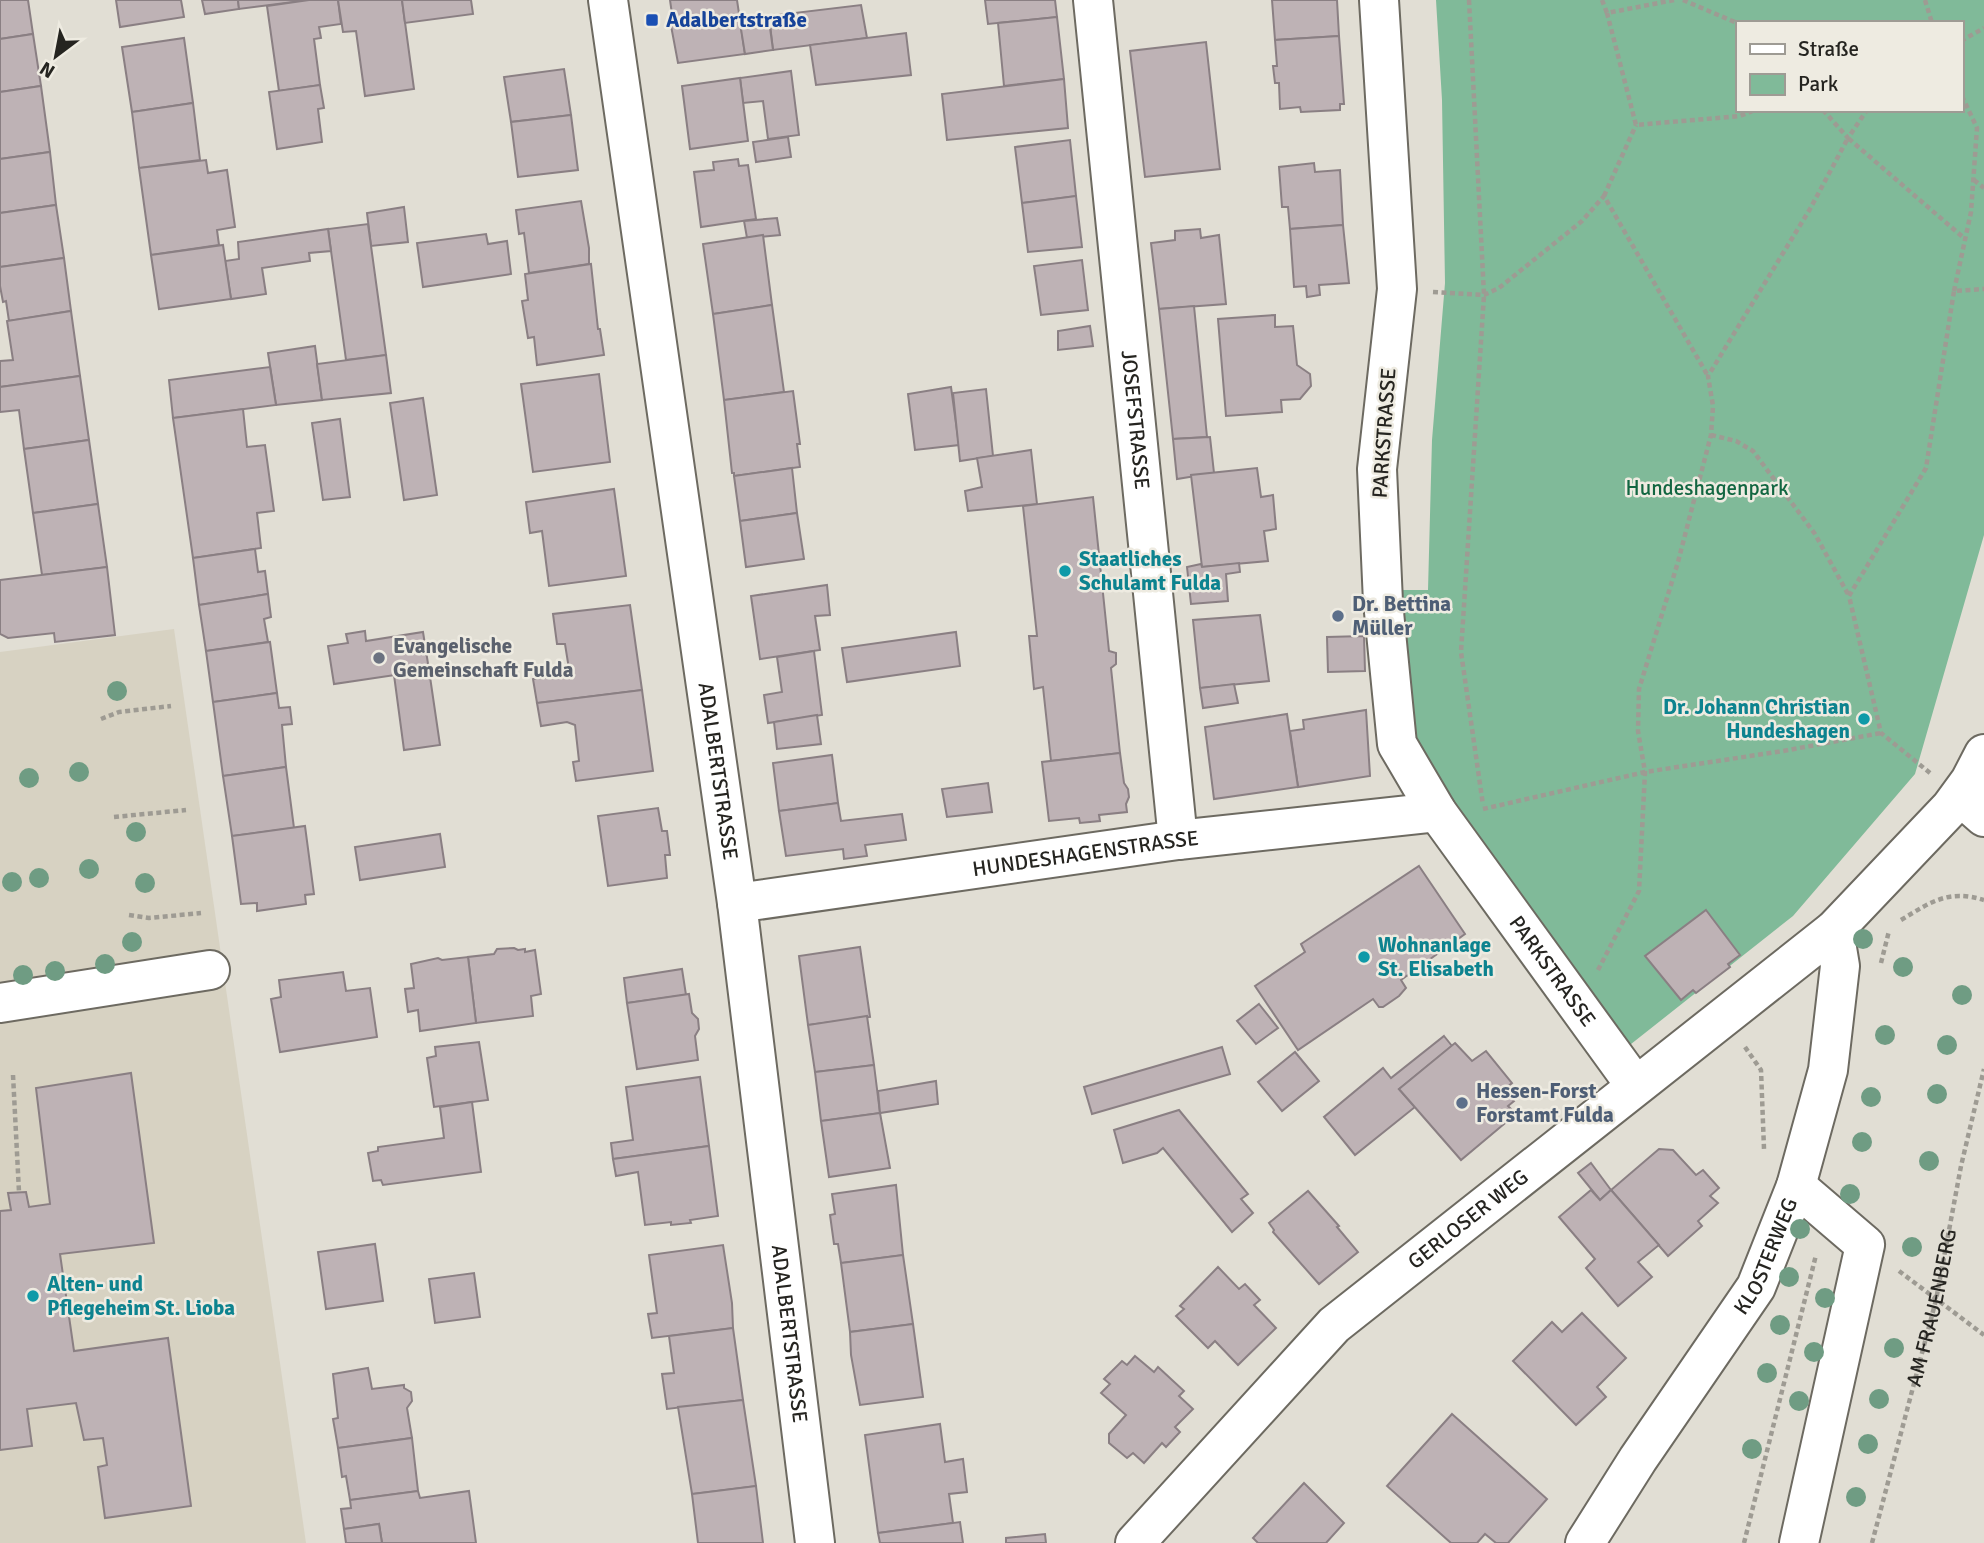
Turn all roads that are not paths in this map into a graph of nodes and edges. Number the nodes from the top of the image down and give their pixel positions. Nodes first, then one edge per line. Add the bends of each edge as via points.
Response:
1 (608, 0) edge
2 (1093, 0) edge
3 (1379, 0) edge
4 (1984, 754) edge
5 (1972, 806) edge
6 (1437, 812) junction
7 (1178, 840) junction
8 (737, 904) junction
9 (1834, 930) junction
10 (210, 970) dead end
11 (0, 1003) edge
12 (1636, 1085) junction
13 (1796, 1186) junction
14 (815, 1543) edge
15 (1135, 1543) edge
16 (1586, 1543) edge
17 (1799, 1543) edge

1 - 8 street, ADALBERTSTRASSE
2 - 7 street, JOSEFSTRASSE
3 - 6 street, PARKSTRASSE via 1397,289 1377,469 1383,602 1397,744
4 - 5 street, GERLOSER WEG
5 - 9 street, GERLOSER WEG
6 - 7 street, HUNDESHAGENSTRASSE
6 - 12 street, PARKSTRASSE
7 - 8 street, HUNDESHAGENSTRASSE
8 - 14 street, ADALBERTSTRASSE
9 - 12 street, GERLOSER WEG
9 - 13 street, KLOSTERWEG via 1840,966 1828,1070
10 - 11 street
12 - 15 street, GERLOSER WEG via 1334,1325
13 - 16 street, KLOSTERWEG via 1756,1287
13 - 17 street via 1865,1245

